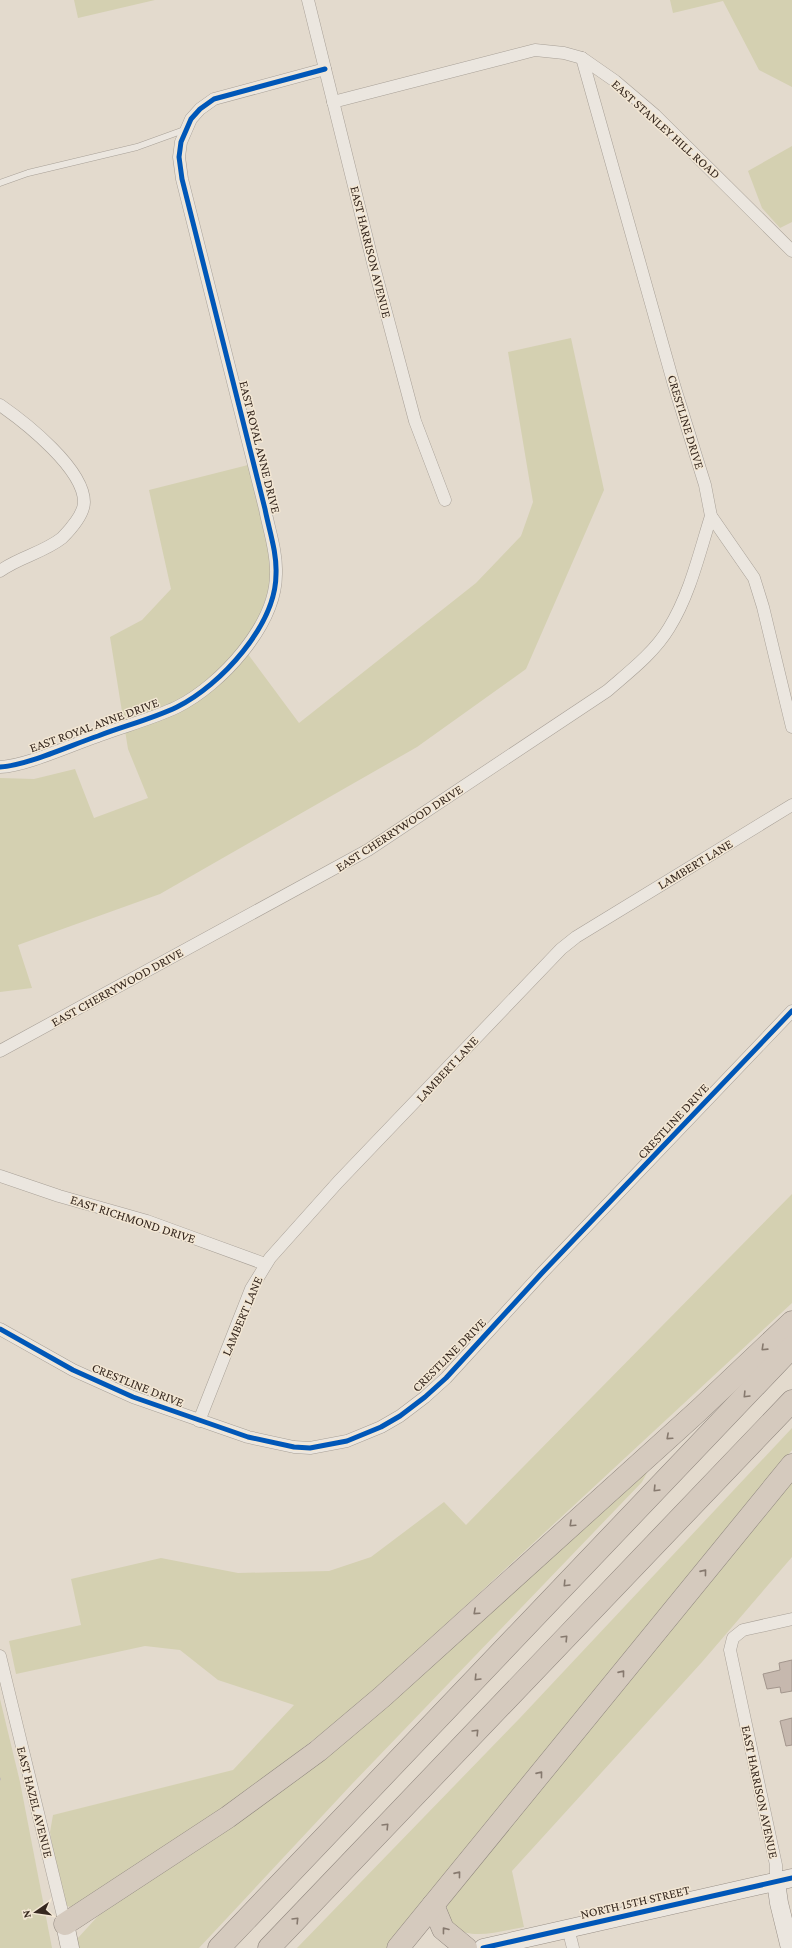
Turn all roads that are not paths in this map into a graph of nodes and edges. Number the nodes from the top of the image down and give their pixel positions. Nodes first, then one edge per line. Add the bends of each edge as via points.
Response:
1 (308, 0) edge
2 (582, 58) junction
3 (325, 69) junction
4 (333, 102) junction
5 (184, 130) junction
6 (0, 183) edge
7 (792, 251) edge
8 (0, 405) edge
9 (445, 500) dead end
10 (711, 516) junction
11 (0, 571) edge
12 (792, 727) edge
13 (0, 767) edge
14 (792, 805) edge
15 (792, 1011) edge
16 (0, 1051) edge
17 (0, 1176) edge
18 (265, 1264) junction
19 (792, 1322) edge
20 (0, 1328) edge
21 (792, 1347) edge
22 (792, 1401) edge
23 (199, 1420) junction
24 (792, 1465) edge
25 (792, 1618) edge
26 (0, 1656) edge
27 (784, 1880) edge
28 (433, 1904) junction
29 (65, 1924) junction
30 (568, 1928) junction
31 (70, 1948) edge
32 (219, 1948) edge
33 (269, 1948) edge
34 (398, 1948) edge
35 (466, 1948) edge
36 (483, 1948) edge
37 (573, 1948) edge
38 (790, 1948) edge

1 - 3 street, EAST HARRISON AVENUE
2 - 4 street, EAST STANLEY HILL ROAD via 535,50
2 - 7 street, EAST STANLEY HILL ROAD via 615,81 655,115
2 - 10 street, CRESTLINE DRIVE via 674,385 705,485
3 - 4 street, EAST HARRISON AVENUE
3 - 5 street, EAST ROYAL ANNE DRIVE via 214,99 191,119
4 - 9 street, EAST HARRISON AVENUE via 415,421
5 - 6 lane via 137,147 28,173
5 - 13 street, EAST ROYAL ANNE DRIVE via 179,157 182,179 276,560 276,586 272,604 255,636 238,657 203,690 177,707 27,761
8 - 11 street via 20,418 64,461 74,473 84,503 75,524 61,538 36,554 10,564
10 - 12 street, CRESTLINE DRIVE via 754,578
10 - 16 street, EAST CHERRYWOOD DRIVE via 691,583 669,628 638,664 607,691 368,850
14 - 18 street, LAMBERT LANE via 576,937 561,949 338,1182
15 - 23 street, CRESTLINE DRIVE via 542,1273 446,1378 400,1416 347,1441 310,1448 267,1442
17 - 18 street, EAST RICHMOND DRIVE via 147,1221
18 - 23 street, LAMBERT LANE via 251,1290
19 -> 29 highway via 698,1411 382,1697 318,1751 228,1817
20 - 23 street, CRESTLINE DRIVE via 73,1370 133,1397
21 -> 32 highway
33 -> 22 highway
28 -> 24 highway
25 - 27 street, EAST HARRISON AVENUE via 743,1630 733,1638 730,1650 776,1865
26 - 29 street, EAST HAZEL AVENUE
27 - 30 main road, NORTH 15TH STREET
27 - 38 main road, EAST HARRISON AVENUE via 779,1903
28 - 34 highway
35 -> 28 highway via 443,1929
29 - 31 main road, EAST HAZEL AVENUE
30 - 36 main road, NORTH 15TH STREET
30 - 37 street

